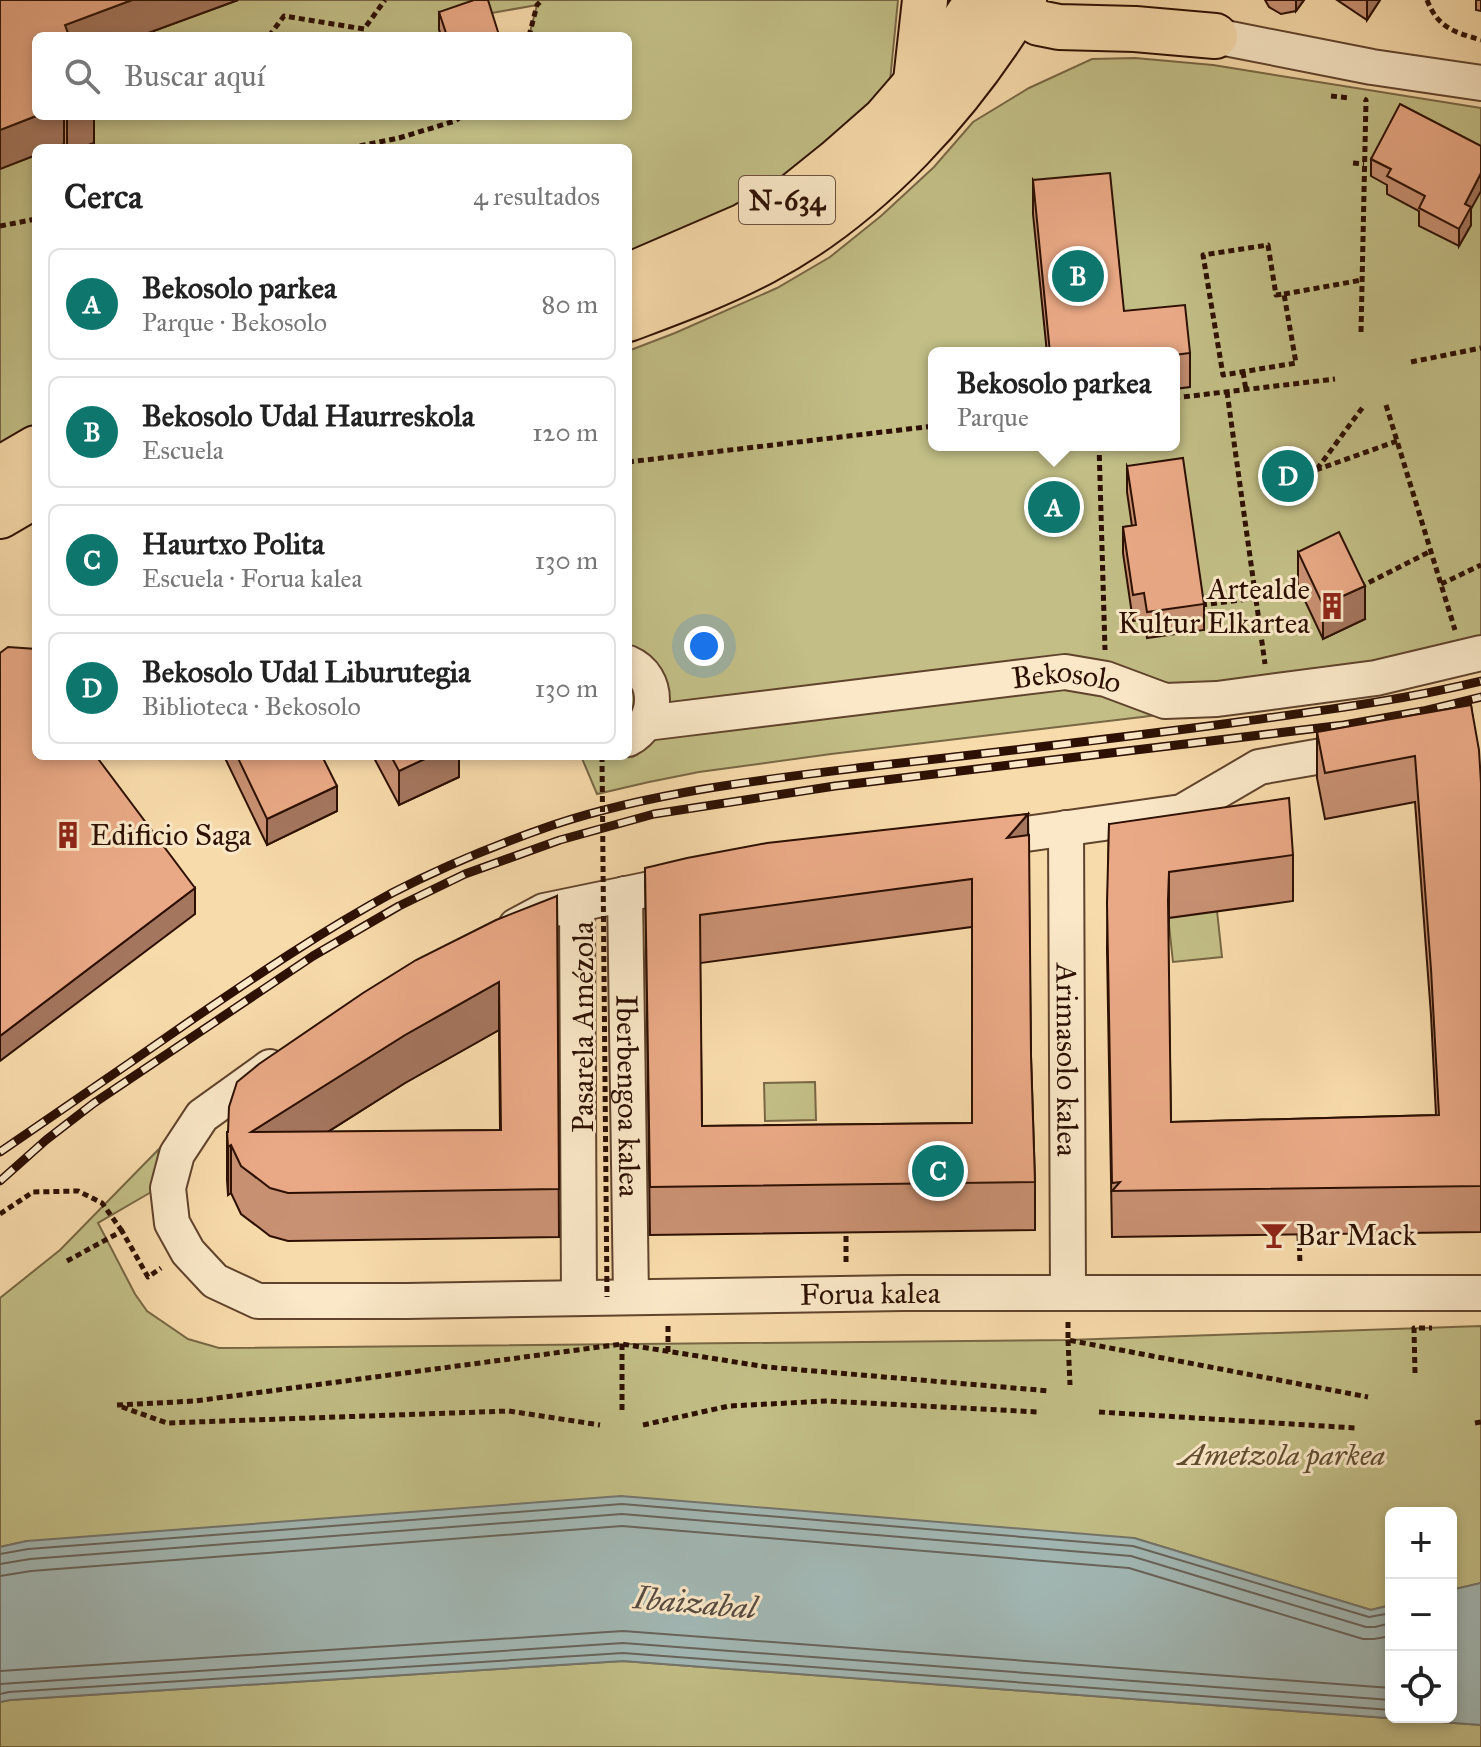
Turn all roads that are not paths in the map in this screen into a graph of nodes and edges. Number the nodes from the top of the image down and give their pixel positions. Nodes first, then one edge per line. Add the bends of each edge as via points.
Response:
1 (925, 0) edge
2 (1168, 0) edge
3 (1004, 3) edge
4 (1102, 14) edge
5 (1215, 36) junction
6 (1481, 83) edge
7 (935, 90) junction
8 (632, 274) edge
9 (632, 318) edge
10 (32, 450) edge
11 (0, 469) edge
12 (32, 497) edge
13 (0, 516) edge
14 (1472, 655) edge
15 (632, 664) edge
16 (637, 731) edge
17 (1392, 744) edge
18 (1066, 828) junction
19 (957, 844) edge
20 (724, 876) edge
21 (625, 894) junction
22 (577, 905) junction
23 (488, 940) edge
24 (300, 1046) edge
25 (1068, 1293) junction
26 (1481, 1293) edge
27 (606, 1297) junction

1 - 7 highway
2 - 5 highway
3 - 4 highway via 1039,23 1059,27
3 - 7 highway, N-634 via 973,75
4 - 5 highway via 1135,29
4 - 7 highway
5 - 6 street
7 - 8 highway, N-634 via 885,119 790,199 744,226
7 - 9 highway, N-634 via 913,146 813,233 763,262
10 - 11 highway
12 - 13 highway
14 - 16 street, Bekosolo via 1376,678 1217,699 1165,701 1106,679 1065,672
15 - 16 street via 652,693 652,708
17 - 18 street via 1259,767 1182,812
18 - 19 street
18 - 25 street, Arimasolo kalea
20 - 21 street
21 - 22 street
21 - 27 street, Iberbengoa kalea
22 - 23 street via 544,911
22 - 27 street, Iberbengoa kalea
24 - 27 street, Forua kalea via 202,1116 177,1154 168,1188 172,1223 188,1252 215,1281 258,1301
25 - 26 street, Forua kalea
25 - 27 street, Forua kalea

